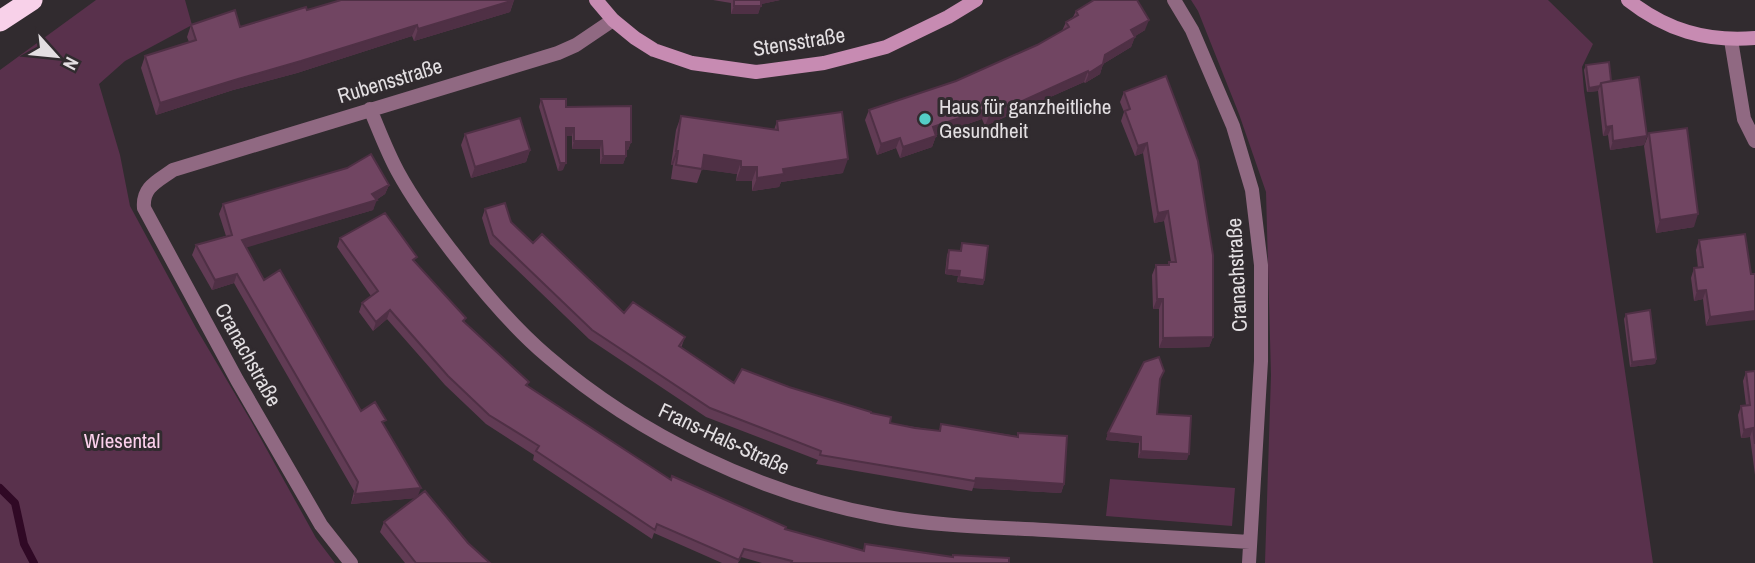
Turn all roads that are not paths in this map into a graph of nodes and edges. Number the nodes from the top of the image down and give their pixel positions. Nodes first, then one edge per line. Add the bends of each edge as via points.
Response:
1 (32, 0) edge
2 (596, 0) edge
3 (976, 0) edge
4 (1174, 0) edge
5 (1628, 0) edge
6 (613, 20) junction
7 (0, 21) edge
8 (1755, 38) edge
9 (1731, 40) junction
10 (370, 109) junction
11 (1755, 141) edge
12 (173, 170) joint
13 (1250, 542) junction
14 (351, 563) edge
15 (1249, 563) edge

1 - 7 highway
2 - 6 street, Stensstraße
3 - 6 street, Stensstraße via 886,47 824,63 756,72 692,63 654,50
4 - 13 street, Cranachstraße via 1192,30 1233,126 1252,190 1261,265 1261,361
5 - 9 street via 1670,27
6 - 10 street, Rubensstraße via 558,53
8 - 9 street
9 - 11 street via 1744,119
10 - 12 street, Rubensstraße
10 - 13 street, Frans-Hals-Straße via 397,171 431,226 515,326 620,411 694,452 814,501 882,516 943,524
12 - 14 street, Cranachstraße via 150,186 144,208 321,525
13 - 15 street, Cranachstraße

